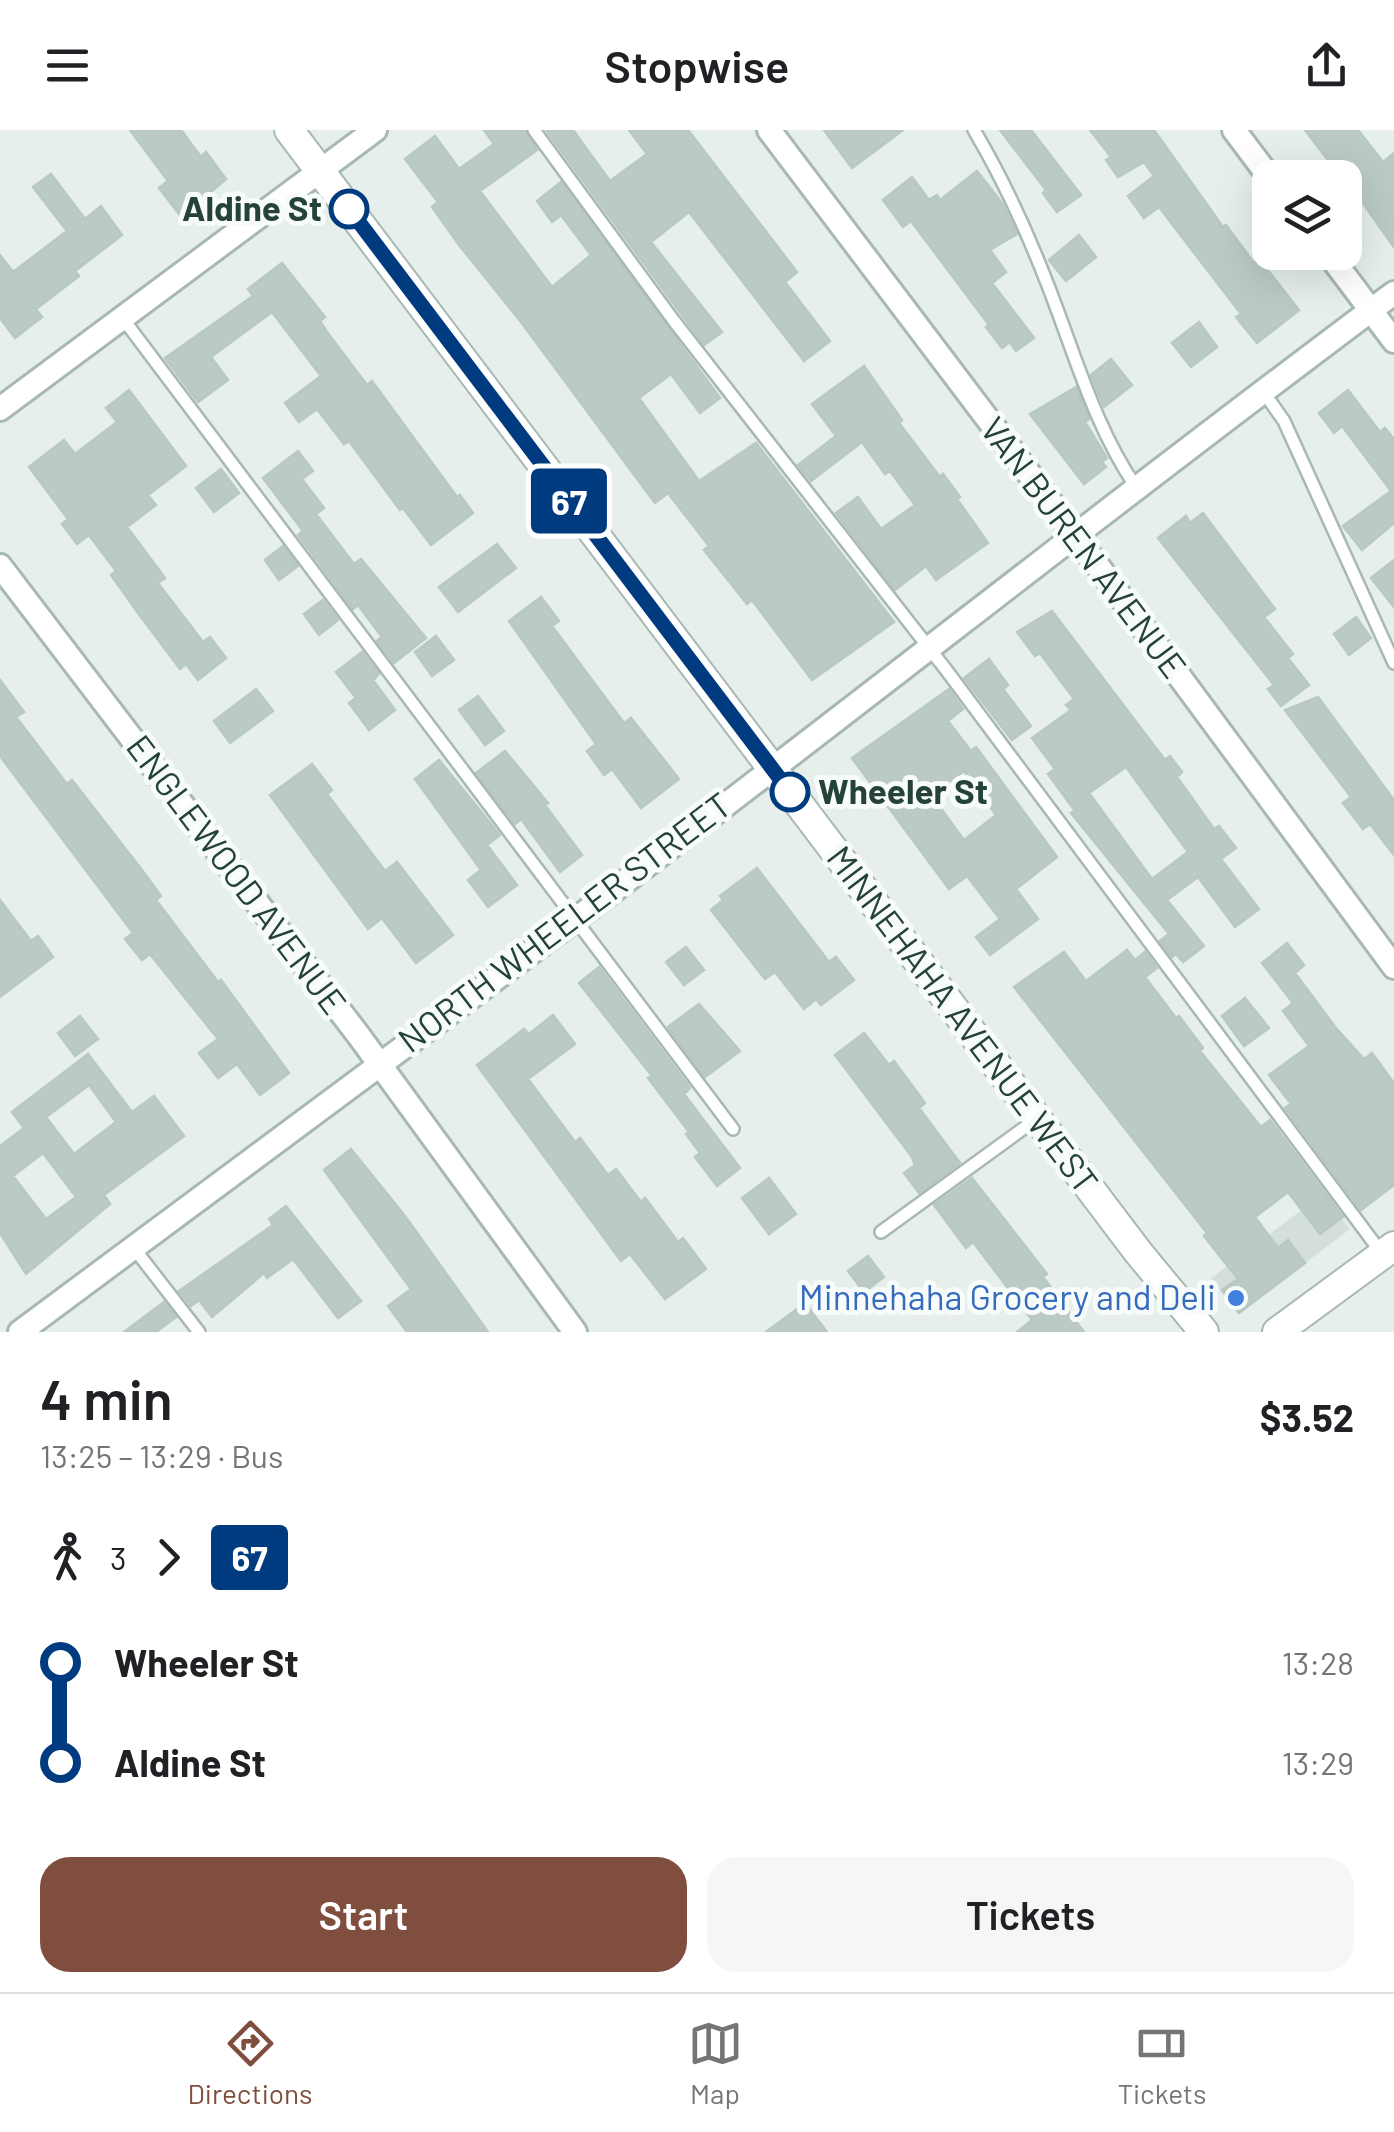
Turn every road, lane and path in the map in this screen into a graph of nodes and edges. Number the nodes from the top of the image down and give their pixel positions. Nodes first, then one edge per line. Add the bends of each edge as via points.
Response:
1 (289, 130) edge
2 (376, 130) edge
3 (534, 130) edge
4 (768, 130) edge
5 (974, 130) edge
6 (1234, 130) edge
7 (1256, 160) edge
8 (321, 171) junction
9 (1341, 270) edge
10 (1394, 293) edge
11 (1371, 310) junction
12 (124, 320) junction
13 (1394, 341) edge
14 (1265, 394) junction
15 (0, 409) edge
16 (1136, 487) junction
17 (1074, 534) junction
18 (0, 566) edge
19 (928, 647) junction
20 (1394, 663) edge
21 (771, 769) junction
22 (576, 919) junction
23 (1394, 967) edge
24 (377, 1064) junction
25 (1037, 1118) junction
26 (733, 1129) dead end
27 (881, 1232) dead end
28 (134, 1247) junction
29 (1388, 1250) edge
30 (20, 1332) edge
31 (199, 1332) edge
32 (575, 1332) edge
33 (1204, 1332) edge
34 (1277, 1332) edge

1 - 8 street, MINNEHAHA AVENUE WEST
2 - 8 street
3 - 19 lane
4 - 17 street, VAN BUREN AVENUE
5 - 16 lane via 1008,187 1074,360
6 - 7 street
8 - 12 street
8 - 21 street, MINNEHAHA AVENUE WEST
9 - 11 street
10 - 11 street, NORTH WHEELER STREET
11 - 13 street
11 - 14 street, NORTH WHEELER STREET
12 - 15 street
12 - 22 lane
14 - 16 street, NORTH WHEELER STREET
14 - 20 lane via 1284,422
16 - 17 street, NORTH WHEELER STREET
17 - 19 street, NORTH WHEELER STREET
17 - 23 street, VAN BUREN AVENUE
18 - 24 street, ENGLEWOOD AVENUE
19 - 21 street, NORTH WHEELER STREET
19 - 29 lane
21 - 22 street, NORTH WHEELER STREET
21 - 25 street, MINNEHAHA AVENUE WEST
22 - 24 street, NORTH WHEELER STREET
22 - 26 lane
24 - 28 street, NORTH WHEELER STREET
24 - 32 street, ENGLEWOOD AVENUE
25 - 27 lane
25 - 33 street, MINNEHAHA AVENUE WEST
28 - 30 street, NORTH WHEELER STREET
28 - 31 lane
29 - 34 street

